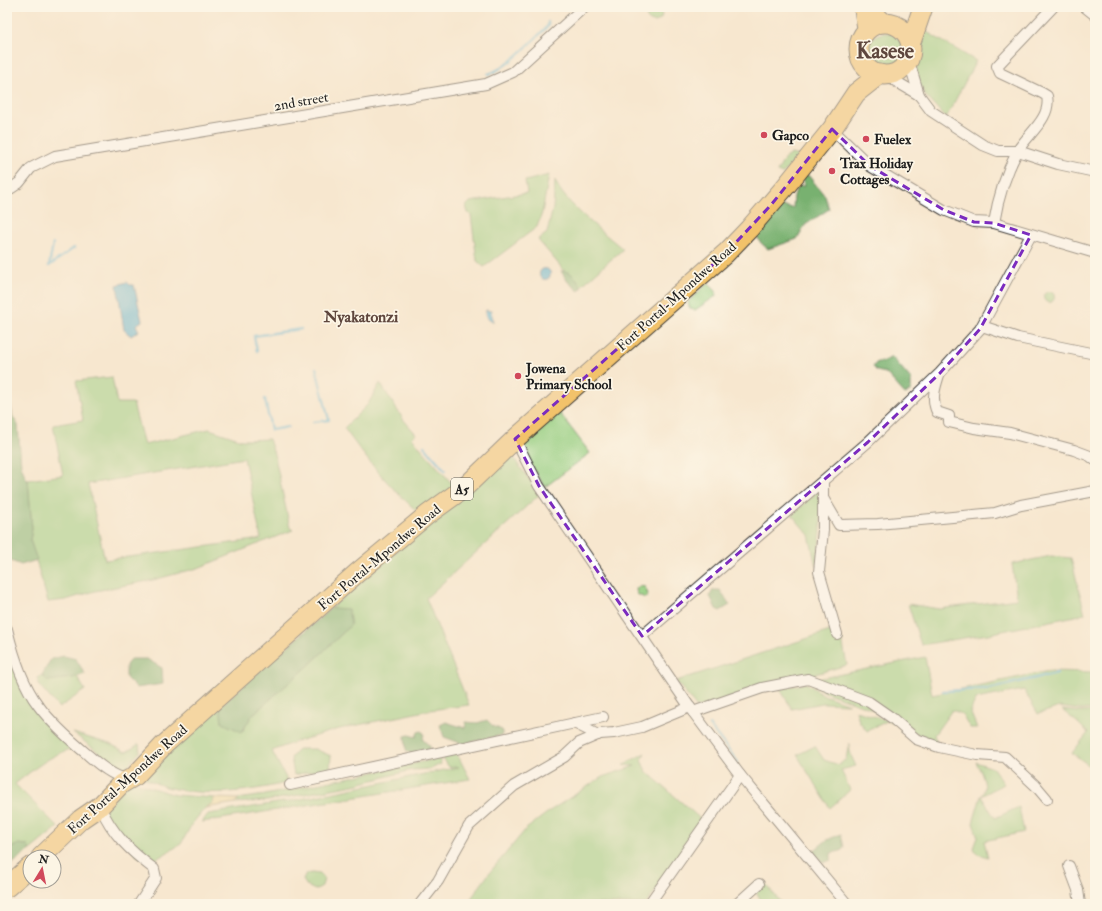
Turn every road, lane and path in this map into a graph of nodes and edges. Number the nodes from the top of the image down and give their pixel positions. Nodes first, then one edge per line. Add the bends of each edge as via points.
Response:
1 (584, 7) edge
2 (862, 7) edge
3 (869, 7) edge
4 (1053, 7) edge
5 (1085, 7) edge
6 (922, 8) edge
7 (1095, 15) edge
8 (891, 24) junction
9 (866, 32) junction
10 (911, 42) junction
11 (860, 57) junction
12 (909, 61) junction
13 (883, 75) junction
14 (856, 93) junction
15 (919, 95) junction
16 (832, 129) junction
17 (1018, 151) junction
18 (1095, 172) edge
19 (7, 191) edge
20 (994, 223) junction
21 (1031, 235) junction
22 (1095, 253) edge
23 (982, 326) junction
24 (1095, 354) edge
25 (940, 373) junction
26 (515, 439) junction
27 (1095, 460) edge
28 (823, 481) junction
29 (1095, 491) edge
30 (823, 498) junction
31 (7, 629) edge
32 (836, 634) dead end
33 (642, 636) junction
34 (692, 710) junction
35 (603, 717) dead end
36 (574, 723) junction
37 (598, 735) junction
38 (740, 775) junction
39 (130, 779) junction
40 (290, 785) dead end
41 (1047, 799) dead end
42 (100, 806) junction
43 (49, 849) edge
44 (1069, 866) dead end
45 (22, 874) edge
46 (759, 884) dead end
47 (7, 887) edge
48 (139, 904) edge
49 (420, 904) edge
50 (649, 904) edge
51 (737, 904) edge
52 (847, 904) edge
53 (1080, 904) edge

1 - 19 street, 2nd street via 513,72 486,84 55,156 31,168 19,183
2 - 9 main road
3 - 8 main road
4 - 17 street via 997,66 1000,73 1047,96 1047,107 1038,125
5 - 7 street
6 - 8 highway
6 - 10 highway
8 - 9 highway via 872,27
8 - 10 highway via 905,31
9 - 11 highway, A5 via 861,39
10 - 12 highway via 912,52
11 - 13 highway via 872,71
11 - 14 highway, Fort Portal-Mpondwe Road / A5
12 - 13 highway, A5 via 903,69
12 - 15 street
13 - 14 highway, Fort Portal-Mpondwe Road / A5
13 - 15 street
14 - 16 highway, Fort Portal-Mpondwe Road / A5
15 - 17 street via 931,111 983,145 998,151
16 - 20 street via 870,166 944,210 974,222
16 - 26 highway, Fort Portal-Mpondwe Road / A5 via 771,205 726,253
17 - 18 street via 1058,164
17 - 20 street via 1001,188
20 - 21 street
21 - 22 street
21 - 23 street
23 - 24 street via 1018,338
23 - 25 street
25 - 27 street via 934,392 934,406 937,412 949,416 949,422 1010,433 1074,450
25 - 28 street via 873,438
26 - 33 street via 539,486
26 - 39 highway, Fort Portal-Mpondwe Road / A5 via 463,489 357,573 164,745
28 - 30 street
28 - 33 street
29 - 30 street via 1022,505 995,513 839,525
30 - 32 street via 819,572
31 - 39 street via 24,680 37,705 61,732 96,762 123,779
33 - 34 street
34 - 37 street via 642,727
34 - 38 street
34 - 41 street via 762,688 808,679 869,702 916,739 939,748 1005,757
35 - 36 street
36 - 37 street
36 - 40 street
37 - 49 street via 579,743 564,757 514,786 469,826 438,882
38 - 50 street
38 - 52 street
39 - 42 highway, Fort Portal-Mpondwe Road / A5 via 121,784
42 - 43 highway, Fort Portal-Mpondwe Road / A5 via 81,819
42 - 48 street via 108,824 139,858 154,869 156,878
44 - 53 street
45 - 47 highway
46 - 51 street

